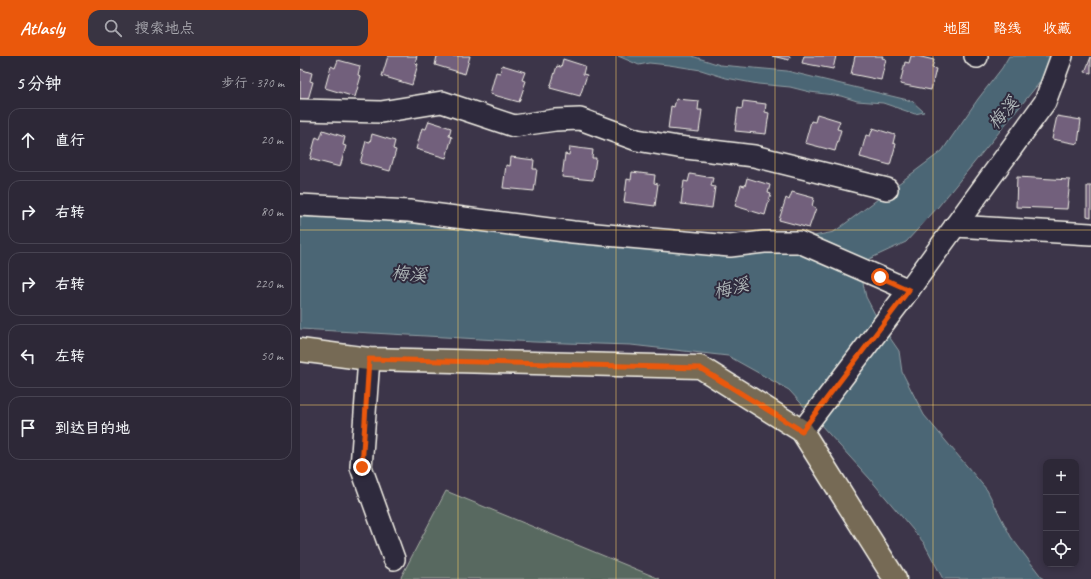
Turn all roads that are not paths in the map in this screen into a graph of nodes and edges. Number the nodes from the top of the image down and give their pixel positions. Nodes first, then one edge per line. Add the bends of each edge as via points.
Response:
1 (1062, 56) edge
2 (300, 110) edge
3 (887, 189) dead end
4 (300, 205) edge
5 (955, 226) junction
6 (1091, 234) edge
7 (906, 294) junction
8 (300, 350) edge
9 (369, 359) junction
10 (802, 431) junction
11 (394, 559) dead end
12 (895, 579) edge

1 - 5 street via 1045,102
2 - 3 street via 381,112 442,102 514,126 580,119 637,140 754,156
4 - 7 street via 409,211 573,232 730,246 764,242 799,242 880,277
5 - 6 street
5 - 7 street
7 - 10 street
8 - 9 main road
9 - 10 main road via 700,368
9 - 11 street via 362,467
10 - 12 main road

